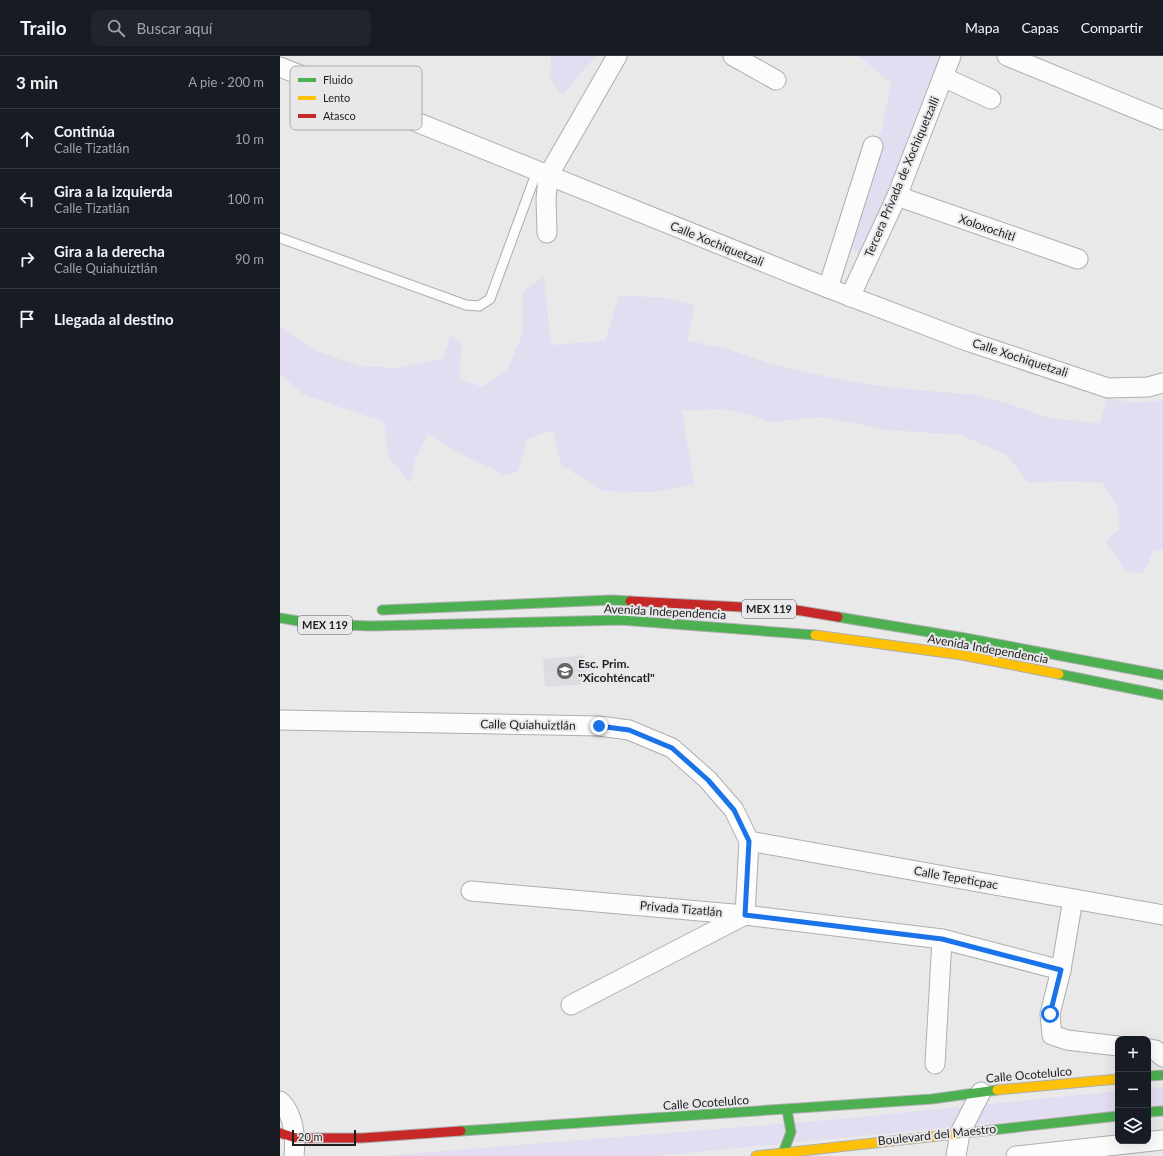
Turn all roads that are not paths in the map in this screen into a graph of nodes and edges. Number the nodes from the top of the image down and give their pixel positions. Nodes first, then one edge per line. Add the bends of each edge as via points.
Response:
1 (617, 56) edge
2 (734, 56) edge
3 (951, 56) edge
4 (1008, 56) edge
5 (943, 77) junction
6 (776, 80) dead end
7 (991, 99) dead end
8 (1163, 120) edge
9 (422, 122) edge
10 (873, 146) dead end
11 (543, 173) junction
12 (897, 196) junction
13 (547, 233) dead end
14 (280, 238) edge
15 (1078, 260) dead end
16 (828, 288) junction
17 (850, 297) junction
18 (1163, 383) edge
19 (370, 611) dead end
20 (303, 612) dead end
21 (280, 613) edge
22 (280, 618) edge
23 (1163, 675) edge
24 (1163, 695) edge
25 (280, 720) edge
26 (749, 841) junction
27 (471, 891) dead end
28 (1073, 899) junction
29 (745, 915) junction
30 (1163, 915) edge
31 (942, 939) junction
32 (1061, 970) junction
33 (571, 1005) dead end
34 (1115, 1046) edge
35 (1151, 1049) edge
36 (1163, 1057) edge
37 (935, 1064) dead end
38 (1163, 1075) edge
39 (1151, 1076) edge
40 (1115, 1079) edge
41 (981, 1092) junction
42 (280, 1101) edge
43 (787, 1110) junction
44 (1163, 1111) edge
45 (1151, 1112) edge
46 (1115, 1116) edge
47 (960, 1133) junction
48 (1163, 1140) edge
49 (290, 1142) edge
50 (783, 1153) junction
51 (756, 1156) edge
52 (956, 1156) edge
53 (1016, 1156) edge

1 - 11 street
2 - 6 street
3 - 5 street, Tercera Privada de Xochiquetzalli
4 - 8 street
5 - 7 street
5 - 12 street, Tercera Privada de Xochiquetzalli
9 - 11 street, Calle Xochiquetzali
10 - 16 street
11 - 13 street
11 - 14 lane via 490,299 479,306 466,305
11 - 16 street, Calle Xochiquetzali
12 - 15 street, Xoloxochitl
12 - 17 street, Tercera Privada de Xochiquetzalli
16 - 17 street, Calle Xochiquetzali
17 - 18 street, Calle Xochiquetzali via 967,341 1108,388 1148,387
19 - 23 main road, Avenida Independencia / MEX 119 via 611,600 796,610
20 - 21 main road, MEX 119
22 - 24 main road, Avenida Independencia / MEX 119 via 316,624 371,626 621,620 796,632 962,655
25 - 26 street, Calle Quiahuiztlán via 599,726 629,730 672,748 708,780 734,810
26 - 28 street, Calle Tepeticpac
26 - 29 street, Calle Quiahuiztlán
27 - 29 street, Privada Tizatlán
28 - 30 street, Calle Tepeticpac
28 - 32 street
29 - 31 street
29 - 33 street, Privada Tizatlán
31 - 32 street
31 - 37 street
32 - 34 street via 1050,1014 1052,1035 1067,1040
35 - 36 street via 1156,1050
38 - 39 main road
40 - 41 main road, Calle Ocotelulco
41 - 43 main road, Calle Ocotelulco via 932,1099
41 - 47 street
42 - 49 street via 286,1107
43 - 49 main road, Calle Ocotelulco
43 - 50 main road via 792,1125 790,1138
44 - 45 main road
46 - 47 main road, Boulevard del Maestro
47 - 50 main road, Boulevard del Maestro
47 - 52 street
48 - 53 street
50 - 51 main road, Boulevard del Maestro

